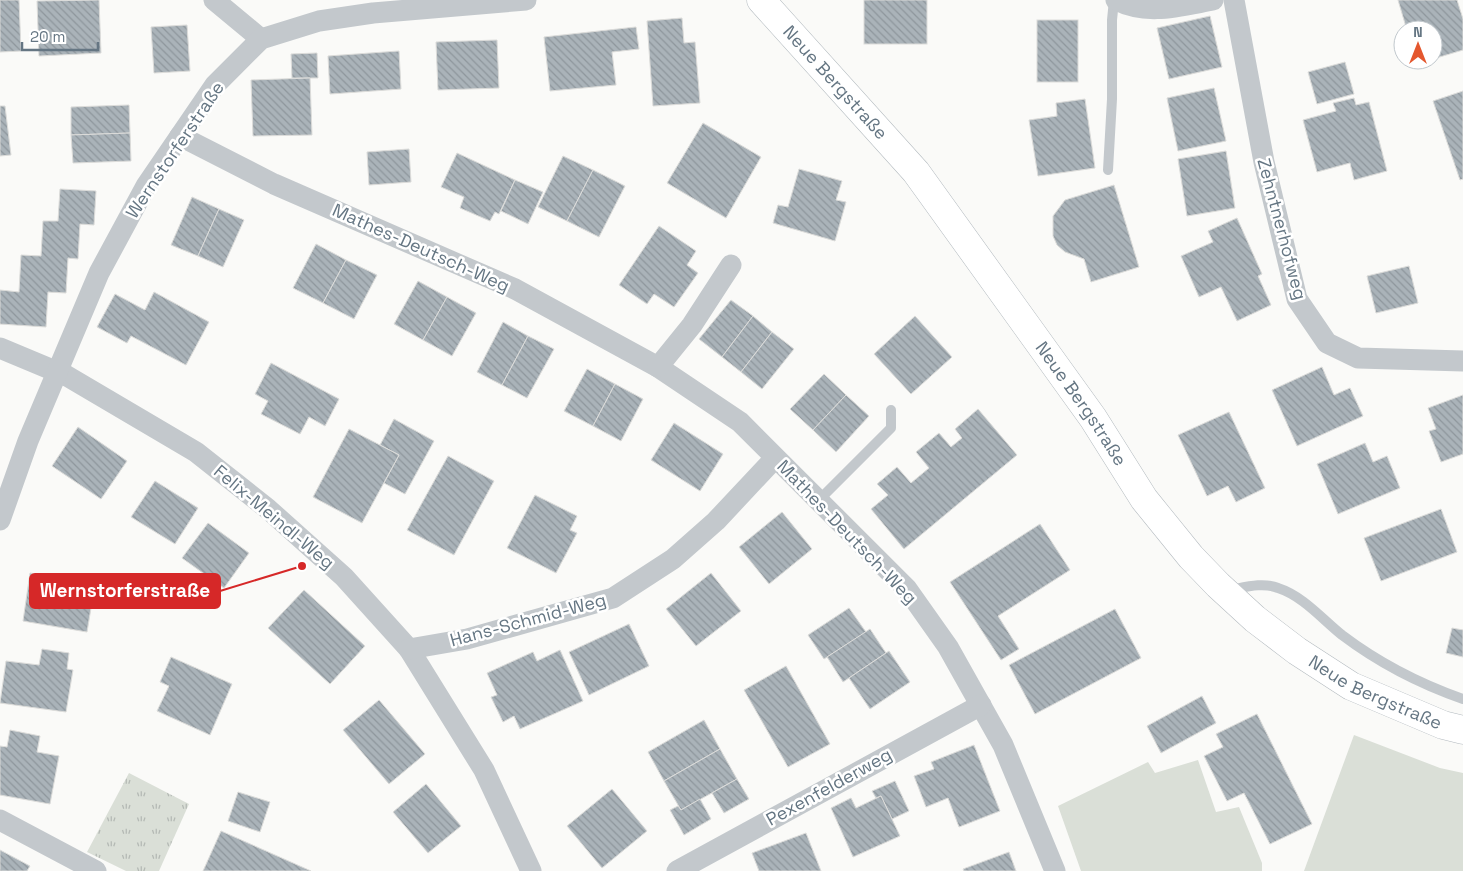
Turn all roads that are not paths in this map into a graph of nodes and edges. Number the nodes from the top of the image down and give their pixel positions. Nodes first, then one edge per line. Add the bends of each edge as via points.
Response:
1 (214, 0) edge
2 (526, 0) edge
3 (760, 0) edge
4 (1115, 0) edge
5 (1212, 0) edge
6 (1234, 0) edge
7 (261, 39) junction
8 (180, 136) junction
9 (1108, 170) dead end
10 (731, 264) dead end
11 (0, 348) edge
12 (1463, 361) edge
13 (658, 367) junction
14 (56, 371) junction
15 (891, 410) dead end
16 (775, 458) junction
17 (818, 501) junction
18 (0, 520) edge
19 (1224, 591) junction
20 (409, 650) junction
21 (1463, 699) edge
22 (982, 705) junction
23 (1463, 730) edge
24 (0, 820) edge
25 (96, 871) edge
26 (531, 871) edge
27 (676, 871) edge
28 (1055, 871) edge

1 - 7 street
2 - 7 street, Wernstorferstraße via 319,21
3 - 19 street, Neue Bergstraße via 916,172 1092,418 1144,499 1191,557
4 - 5 street via 1146,9 1172,8
4 - 9 lane
6 - 12 street, Zehntnerhofweg via 1264,162 1297,299 1328,344 1358,358
7 - 8 street, Wernstorferstraße via 215,85
8 - 13 street, Mathes-Deutsch-Weg via 274,184 515,289
8 - 14 street, Wernstorferstraße via 146,186 99,273
10 - 13 street via 692,325
11 - 14 street, Felix-Meindl-Weg
13 - 16 street, Mathes-Deutsch-Weg via 740,422
14 - 18 street, Wernstorferstraße
14 - 20 street, Felix-Meindl-Weg via 196,452 268,509 344,577
15 - 17 lane via 891,428
16 - 17 street, Mathes-Deutsch-Weg
16 - 20 street, Hans-Schmid-Weg via 716,521 673,559 613,598 467,639
17 - 22 street, Mathes-Deutsch-Weg via 907,589 948,647
19 - 21 lane via 1268,585 1280,588 1298,598 1370,655 1438,690
19 - 23 street, Neue Bergstraße via 1297,651 1351,686 1443,725
20 - 26 street, Felix-Meindl-Weg via 484,770
22 - 27 street, Pexenfelderweg
22 - 28 street, Mathes-Deutsch-Weg via 1003,745
24 - 25 street

